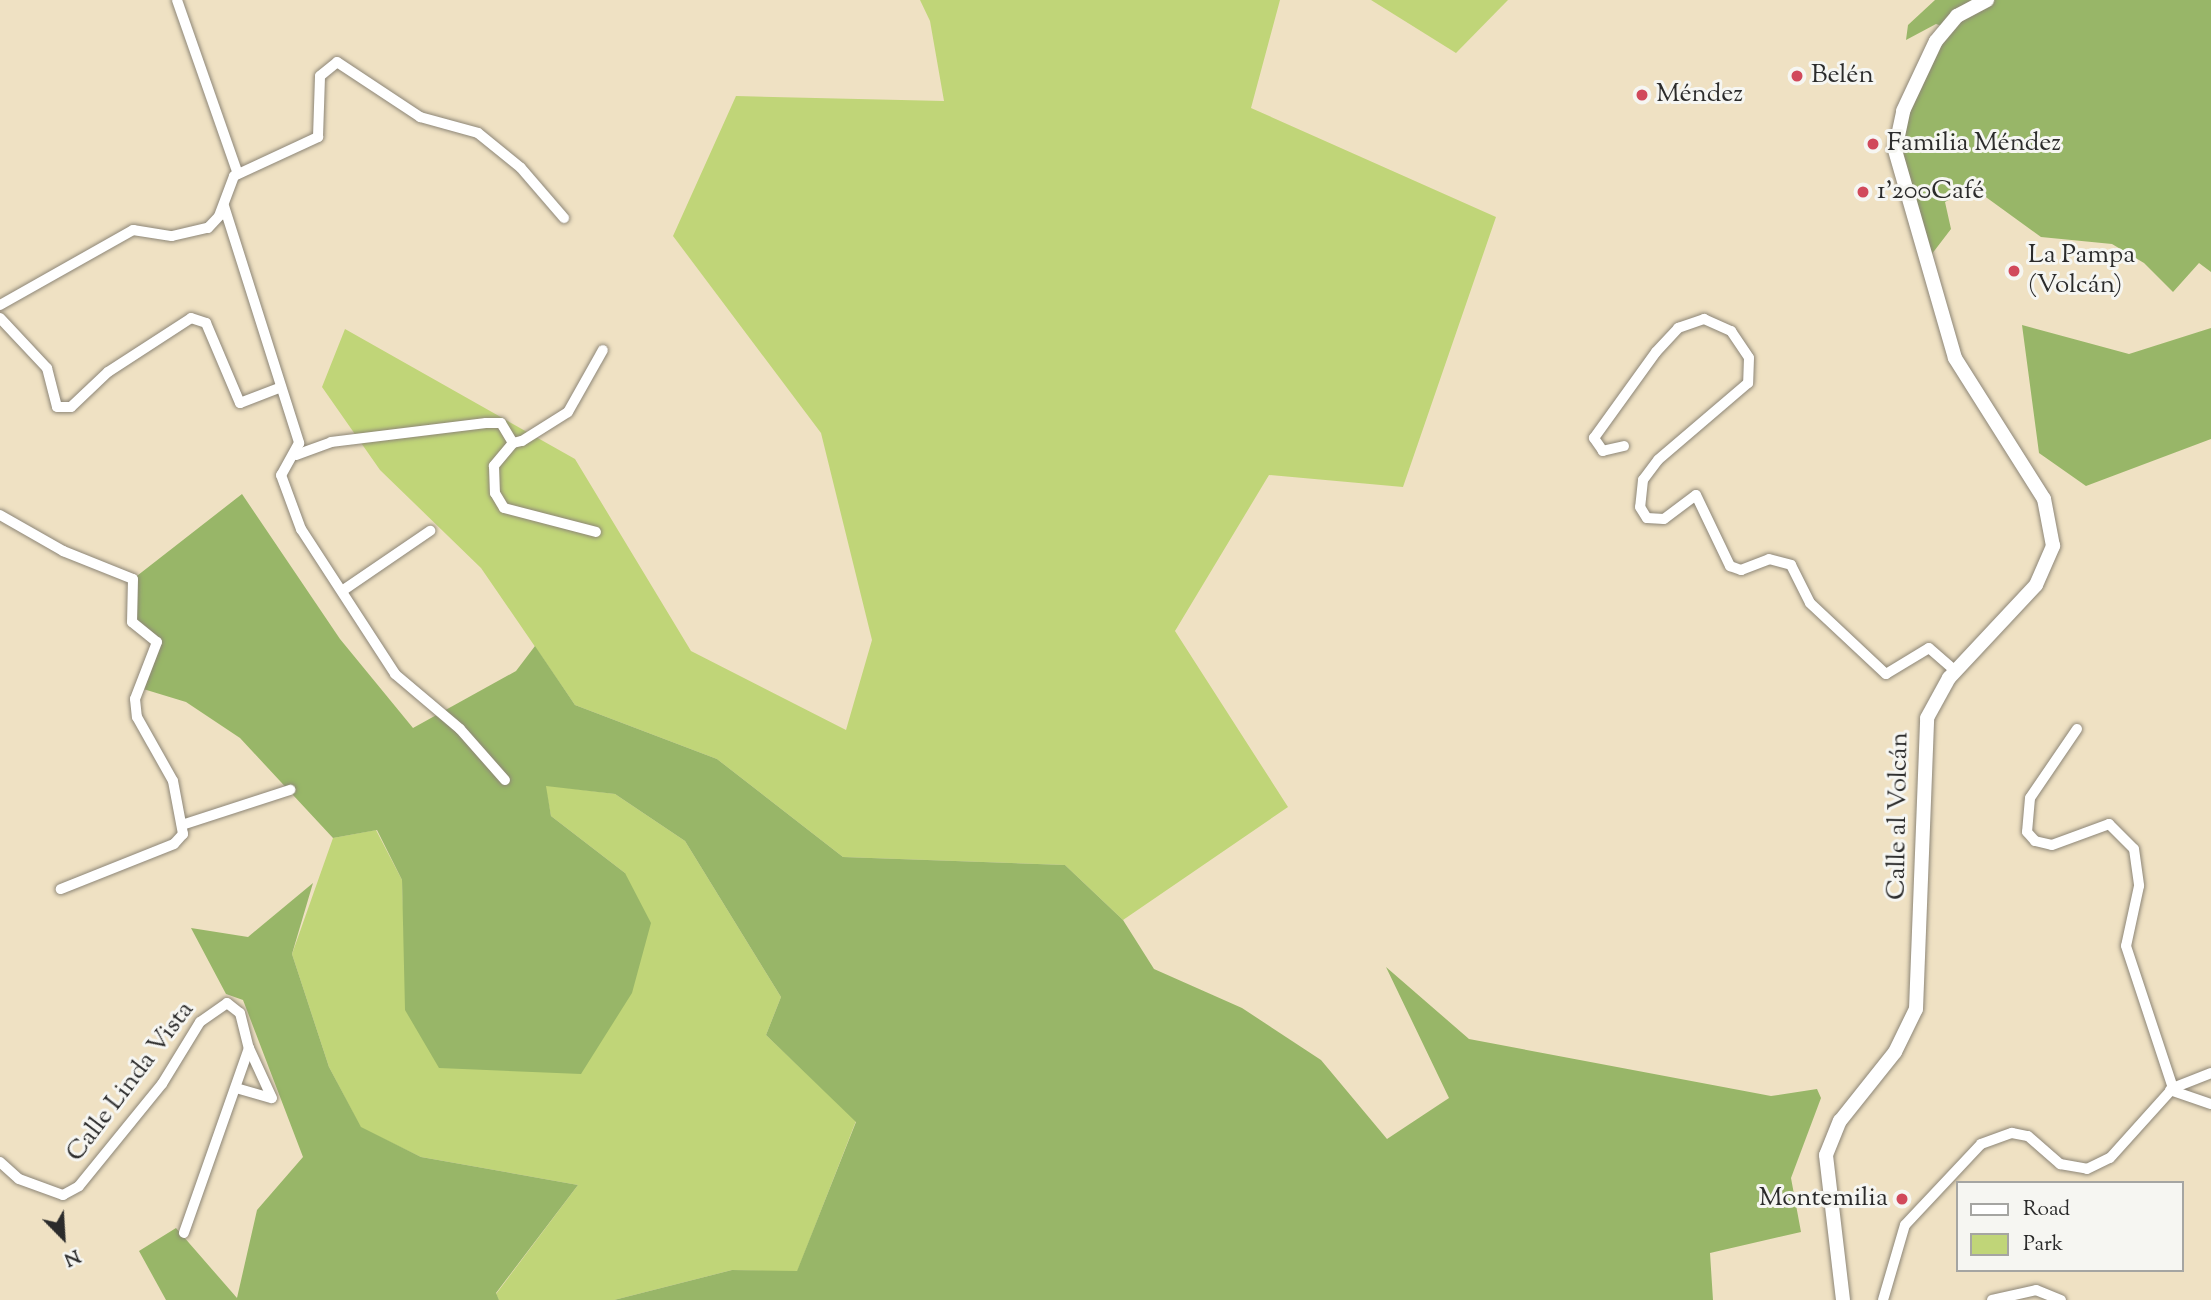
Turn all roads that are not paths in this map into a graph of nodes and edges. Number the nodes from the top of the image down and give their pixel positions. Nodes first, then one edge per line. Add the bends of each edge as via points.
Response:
1 (177, 0) edge
2 (1987, 0) edge
3 (238, 174) junction
4 (224, 206) junction
5 (564, 218) dead end
6 (0, 305) edge
7 (0, 318) edge
8 (603, 350) dead end
9 (277, 388) junction
10 (513, 443) junction
11 (1624, 446) dead end
12 (296, 455) junction
13 (0, 515) edge
14 (430, 531) dead end
15 (596, 532) dead end
16 (342, 591) junction
17 (1955, 671) junction
18 (2077, 729) dead end
19 (505, 780) dead end
20 (290, 790) dead end
21 (182, 825) junction
22 (61, 889) dead end
23 (248, 1048) junction
24 (2211, 1073) edge
25 (236, 1088) junction
26 (2171, 1089) junction
27 (2211, 1104) edge
28 (0, 1162) edge
29 (184, 1233) dead end
30 (1843, 1300) edge
31 (1883, 1300) edge
32 (1992, 1300) edge
33 (2061, 1300) edge

1 - 3 street
2 - 17 street, Calle al Volcán via 1957,16 1933,46 1897,127 1896,160 1955,358 2044,499 2053,539 2036,584
3 - 4 street
3 - 5 street via 318,137 320,76 337,62 419,117 478,133 521,167
4 - 6 street via 208,228 192,232 133,230
4 - 9 street via 272,348
7 - 9 street via 47,368 57,407 71,407 108,372 191,318 206,323 240,403
8 - 10 street via 568,412
9 - 12 street via 299,443
10 - 12 street via 503,424 486,423 331,442
10 - 15 street via 494,466 495,493 504,508
11 - 17 street via 1603,451 1594,438 1678,328 1704,319 1731,331 1749,358 1748,383 1658,460 1643,480 1640,507 1647,518 1664,519 1696,495 1730,566 1741,570 1769,559 1791,565 1810,603 1886,674 1929,648
12 - 16 street via 281,475 288,499
13 - 21 street via 18,530 133,579 132,622 157,642 135,699 137,718 173,781
14 - 16 street
16 - 19 street via 395,674 460,729
17 - 30 street, Calle al Volcán via 1924,726 1916,1009 1895,1052 1840,1121 1826,1155
18 - 26 street via 2030,798 2027,832 2052,845 2109,824 2134,849 2139,886 2126,946
20 - 21 street
21 - 22 street via 174,844
23 - 25 street, Calle Linda Vista
23 - 25 street via 272,1098
23 - 28 street, Calle Linda Vista via 240,1013 228,1003 217,1006 96,1170 63,1195 19,1179
24 - 26 street
25 - 29 street, Calle Linda Vista
26 - 27 street
26 - 31 street via 2110,1158 2087,1169 2060,1164 2028,1136 2012,1133 1981,1143 1905,1225
32 - 33 street via 2036,1290

